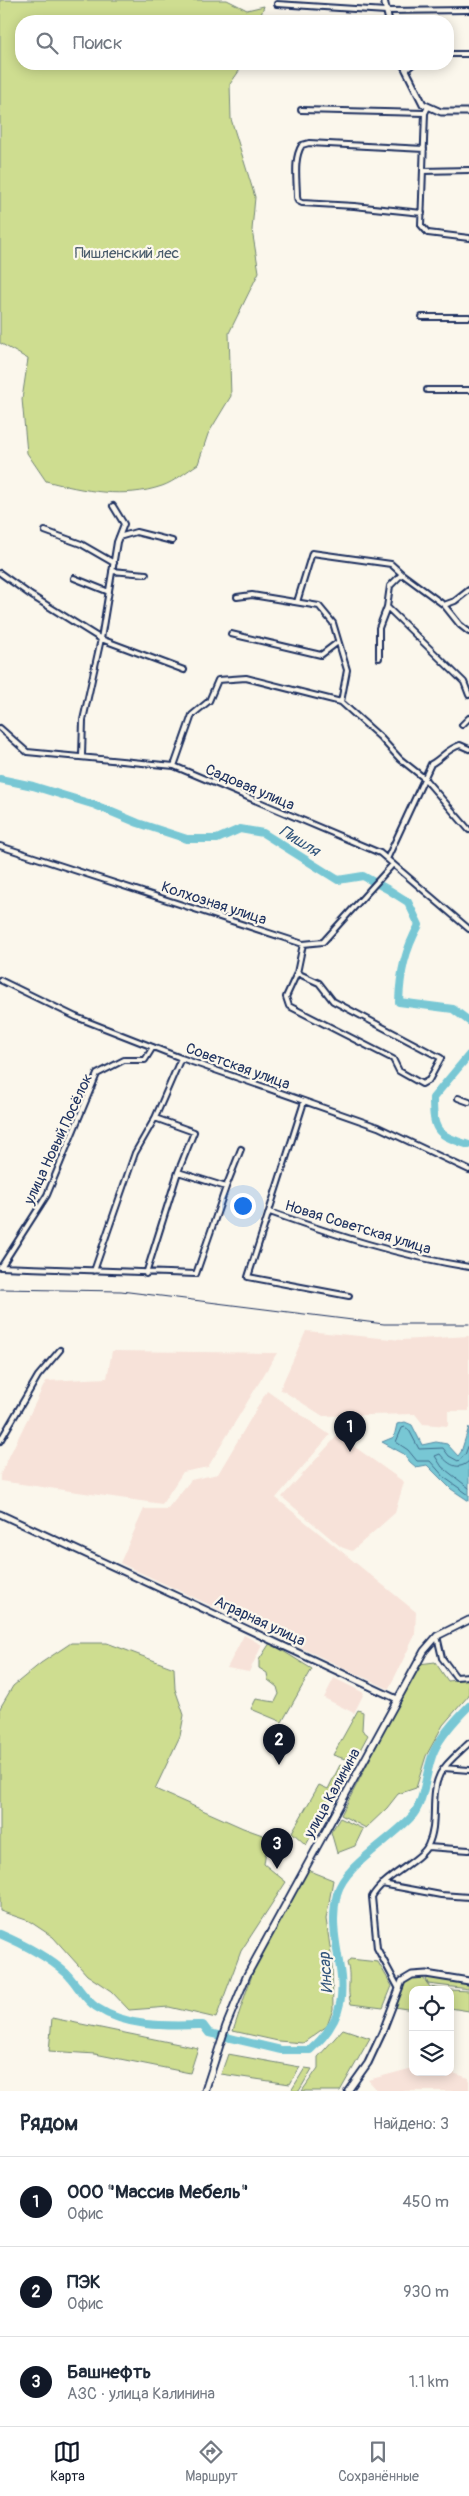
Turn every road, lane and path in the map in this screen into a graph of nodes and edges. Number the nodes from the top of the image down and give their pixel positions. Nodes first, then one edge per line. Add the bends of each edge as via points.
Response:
1 (384, 0) edge
2 (277, 4) dead end
3 (469, 10) edge
4 (386, 11) junction
5 (387, 15) edge
6 (454, 54) edge
7 (469, 54) edge
8 (406, 70) edge
9 (301, 110) dead end
10 (427, 110) junction
11 (469, 112) edge
12 (424, 149) junction
13 (469, 170) edge
14 (423, 171) junction
15 (422, 213) junction
16 (469, 238) edge
17 (422, 317) dead end
18 (469, 317) edge
19 (427, 390) dead end
20 (469, 390) edge
21 (113, 506) dead end
22 (45, 531) dead end
23 (119, 537) junction
24 (172, 541) dead end
25 (114, 563) junction
26 (112, 571) junction
27 (0, 573) edge
28 (146, 574) dead end
29 (402, 574) junction
30 (74, 578) dead end
31 (469, 590) edge
32 (109, 592) junction
33 (237, 597) dead end
34 (297, 602) junction
35 (444, 605) junction
36 (387, 607) junction
37 (469, 632) edge
38 (231, 634) dead end
39 (101, 639) junction
40 (338, 642) junction
41 (379, 658) dead end
42 (184, 670) dead end
43 (469, 695) edge
44 (341, 702) junction
45 (469, 718) edge
46 (462, 725) dead end
47 (0, 728) edge
48 (468, 748) edge
49 (82, 756) junction
50 (174, 766) junction
51 (424, 778) junction
52 (469, 830) edge
53 (0, 846) edge
54 (387, 860) junction
55 (393, 864) junction
56 (469, 929) edge
57 (303, 944) junction
58 (297, 973) junction
59 (0, 980) edge
60 (153, 1047) junction
61 (181, 1058) junction
62 (458, 1098) dead end
63 (304, 1102) junction
64 (469, 1102) edge
65 (155, 1118) junction
66 (241, 1149) dead end
67 (469, 1170) edge
68 (178, 1172) junction
69 (226, 1187) junction
70 (270, 1212) junction
71 (469, 1266) edge
72 (1, 1267) edge
73 (94, 1271) junction
74 (146, 1274) junction
75 (349, 1296) dead end
76 (60, 1350) dead end
77 (0, 1441) edge
78 (0, 1514) edge
79 (469, 1620) edge
80 (437, 1636) junction
81 (469, 1676) edge
82 (397, 1700) junction
83 (469, 1744) edge
84 (444, 1768) junction
85 (469, 1770) edge
86 (428, 1847) junction
87 (469, 1850) edge
88 (382, 1884) junction
89 (469, 1898) edge
90 (469, 1981) edge
91 (398, 1987) junction
92 (206, 2090) edge
93 (348, 2091) edge

1 - 4 street
2 - 4 street
3 - 4 street
4 - 5 street
6 - 7 street
8 - 10 street
9 - 10 street
10 - 11 street
10 - 12 street
12 - 14 street
12 - 15 street via 309,143 302,145 297,152 298,201
13 - 14 street
14 - 15 street
15 - 16 street via 421,225 428,232
17 - 18 street
19 - 20 street
21 - 23 street via 124,524
22 - 25 street via 81,544
23 - 24 street via 136,532
23 - 25 street
25 - 26 street
26 - 28 street
26 - 32 street
27 - 39 street
29 - 34 street via 391,564 312,553
29 - 35 street
29 - 36 street via 390,586
30 - 32 street
31 - 35 street
32 - 39 street
33 - 34 street
34 - 40 street via 319,606 333,622
35 - 37 street
36 - 41 street via 379,628
36 - 43 street via 464,682
38 - 40 street via 321,655
39 - 42 street
39 - 49 street via 83,720
40 - 44 street via 346,670
44 - 50 street via 246,678 218,680 209,701 192,715
44 - 51 street
45 - 46 street
47 - 49 street, Садовая улица via 27,752
48 - 51 street via 460,745 448,749 431,764
49 - 50 street, Садовая улица
50 - 54 street, Садовая улица via 380,854
51 - 52 street
51 - 54 street
53 - 57 street, Колхозная улица
54 - 55 street, Садовая улица
55 - 56 street, Садовая улица
55 - 57 street via 323,942
57 - 58 street
58 - 58 street via 319,983 333,1001 441,1058 429,1080 422,1084 399,1071 393,1060 289,1006 286,997
59 - 60 street, Советская улица via 76,1017
60 - 61 street, Советская улица
60 - 72 street, улица Новый Посёлок via 145,1060 124,1060 97,1074 47,1195
61 - 63 street, Советская улица
61 - 65 street
62 - 64 street
63 - 67 street, Советская улица via 378,1127
63 - 70 street
65 - 68 street via 194,1132
65 - 73 street via 134,1152
66 - 69 street
68 - 69 street
68 - 74 street
69 - 74 street via 196,1274
70 - 71 street, Новая Советская улица via 427,1260
70 - 75 street via 248,1277
72 - 73 street
73 - 74 street
76 - 77 street via 38,1376
78 - 82 street, Аграрная улица
79 - 80 main road, улица Калинина
80 - 81 street via 442,1658 456,1677
80 - 82 main road, улица Калинина via 424,1651
82 - 92 main road, улица Калинина via 246,1975
83 - 84 street
84 - 85 street
84 - 86 street via 437,1786 434,1826
86 - 87 street
86 - 88 street
88 - 89 street
88 - 91 street via 372,1896 377,1948
90 - 91 street via 412,1975
91 - 93 street via 368,2063

